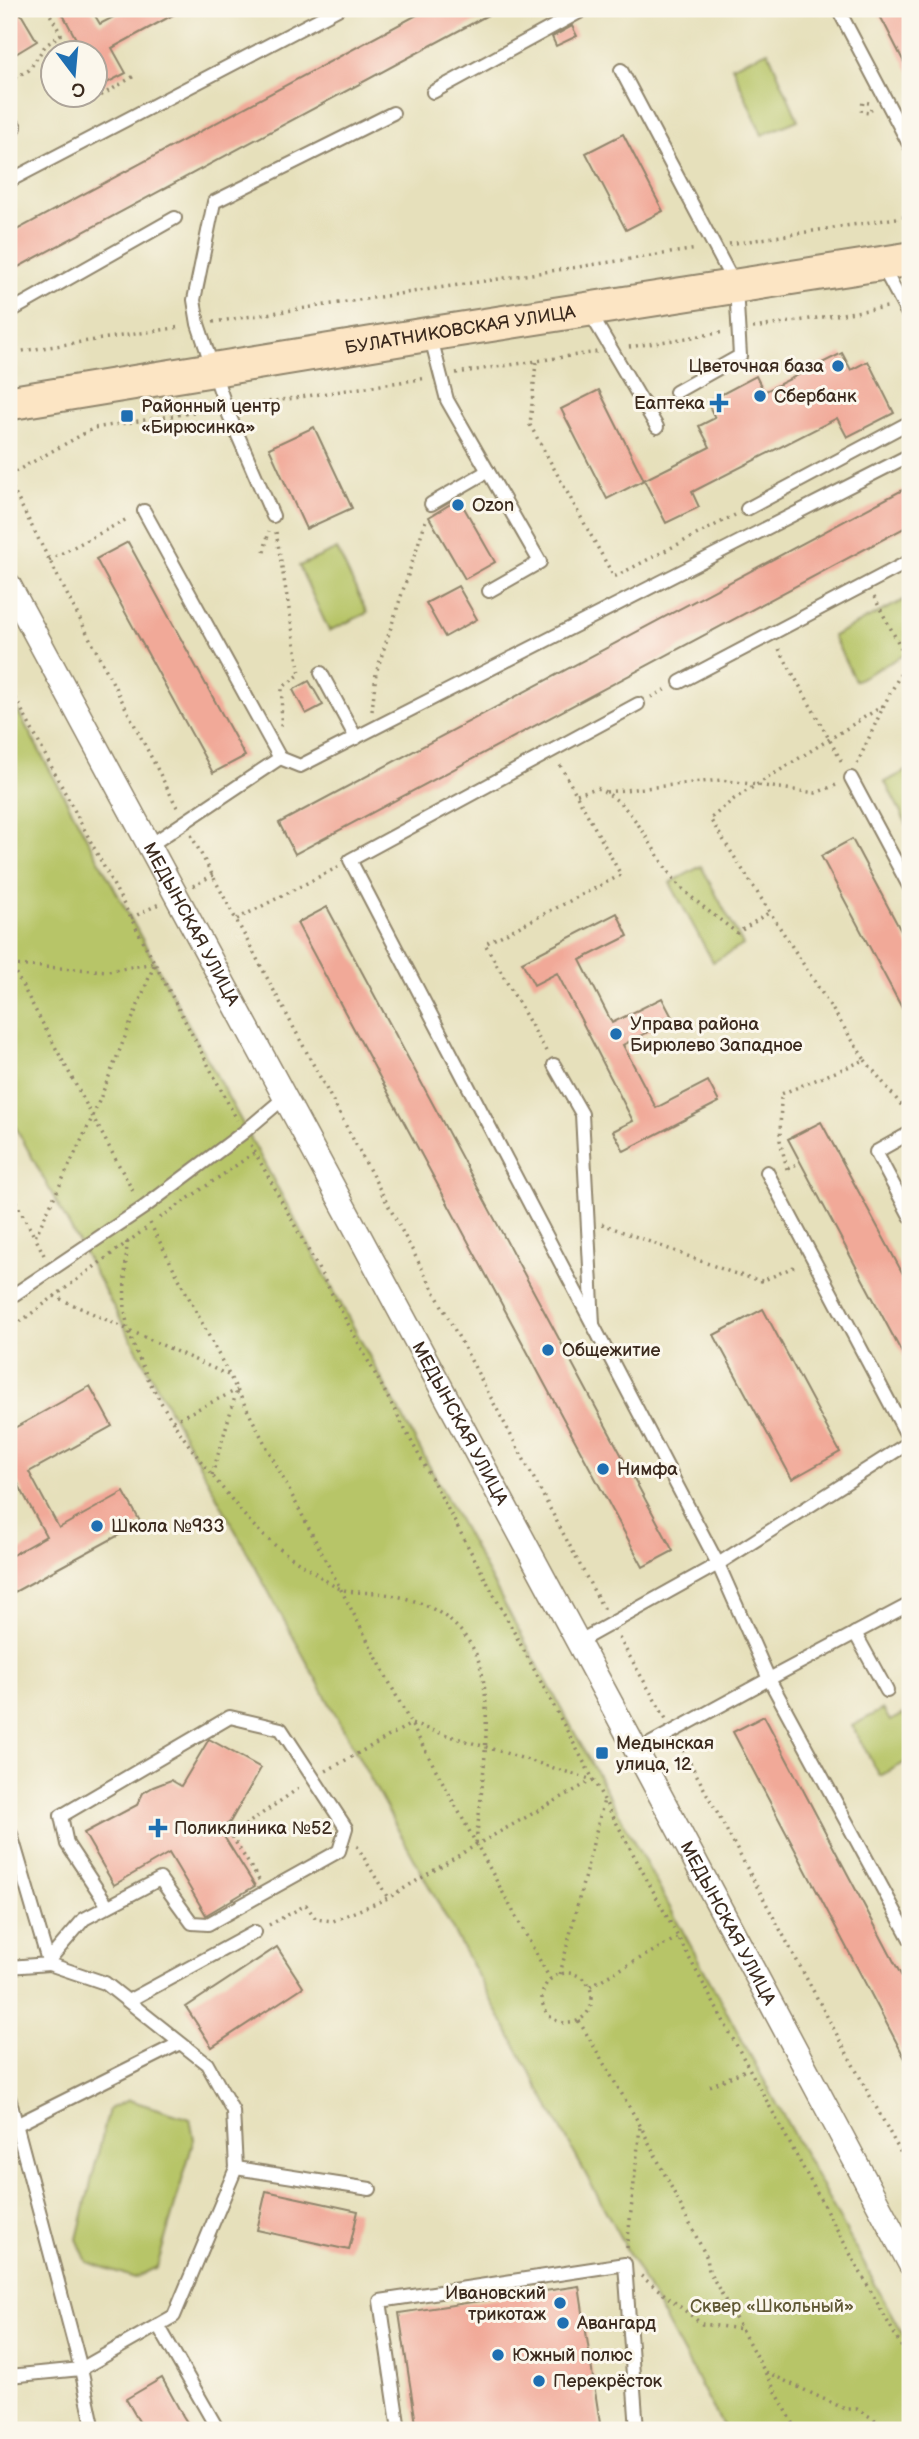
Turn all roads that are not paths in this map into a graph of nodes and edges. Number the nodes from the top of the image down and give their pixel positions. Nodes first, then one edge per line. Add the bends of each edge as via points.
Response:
1 (338, 9) edge
2 (585, 9) edge
3 (838, 9) edge
4 (621, 70) dead end
5 (433, 92) dead end
6 (393, 113) dead end
7 (910, 146) edge
8 (9, 181) edge
9 (176, 218) dead end
10 (896, 262) edge
11 (736, 287) junction
12 (589, 309) junction
13 (9, 312) edge
14 (910, 318) edge
15 (430, 334) junction
16 (214, 369) junction
17 (676, 392) dead end
18 (9, 403) edge
19 (910, 422) edge
20 (657, 427) dead end
21 (910, 455) edge
22 (488, 471) junction
23 (432, 504) road end
24 (747, 509) road end
25 (144, 511) road end
26 (273, 516) road end
27 (910, 561) edge
28 (9, 585) edge
29 (489, 591) dead end
30 (321, 673) dead end
31 (680, 682) road end
32 (638, 704) road end
33 (356, 738) junction
34 (280, 758) junction
35 (851, 778) road end
36 (149, 846) junction
37 (910, 888) edge
38 (554, 1065) road end
39 (284, 1098) junction
40 (910, 1133) edge
41 (767, 1172) dead end
42 (910, 1216) edge
43 (11, 1293) edge
44 (593, 1328) junction
45 (910, 1442) edge
46 (718, 1564) junction
47 (910, 1604) edge
48 (855, 1633) junction
49 (578, 1642) junction
50 (769, 1679) junction
51 (887, 1691) dead end
52 (637, 1751) junction
53 (9, 1833) edge
54 (108, 1906) junction
55 (255, 1932) road end
56 (910, 1939) edge
57 (48, 1963) junction
58 (9, 1967) edge
59 (128, 2001) junction
60 (180, 2043) junction
61 (9, 2097) edge
62 (16, 2125) junction
63 (236, 2168) junction
64 (370, 2189) dead end
65 (910, 2264) edge
66 (158, 2325) junction
67 (81, 2369) junction
68 (9, 2376) edge
69 (94, 2430) edge
70 (218, 2430) edge
71 (399, 2430) edge
72 (637, 2430) edge

1 - 8 lane
2 - 5 lane
3 - 7 lane
4 - 11 lane
6 - 16 lane via 214,202 194,300
9 - 13 lane
10 - 11 street, БУЛАТНИКОВСКАЯ УЛИЦА
10 - 14 lane
11 - 12 street, БУЛАТНИКОВСКАЯ УЛИЦА
11 - 17 lane via 740,356
12 - 15 street, БУЛАТНИКОВСКАЯ УЛИЦА
12 - 20 lane
15 - 16 street, БУЛАТНИКОВСКАЯ УЛИЦА
15 - 22 lane via 447,400
16 - 18 street, БУЛАТНИКОВСКАЯ УЛИЦА
16 - 26 lane
19 - 24 lane
21 - 33 lane
22 - 23 lane
22 - 29 lane via 540,562
25 - 34 lane
27 - 31 lane
28 - 36 street, МЕДЫНСКАЯ УЛИЦА
30 - 33 lane
32 - 44 lane via 350,860
33 - 34 lane via 300,766
34 - 36 lane
35 - 37 lane
36 - 39 street, МЕДЫНСКАЯ УЛИЦА
38 - 44 lane via 582,1114
39 - 43 lane via 143,1208
39 - 49 street, МЕДЫНСКАЯ УЛИЦА
40 - 42 lane via 876,1152
41 - 45 lane
44 - 46 lane
45 - 46 lane
46 - 49 lane
46 - 50 lane
47 - 48 lane
48 - 50 lane
48 - 51 lane
49 - 52 street, МЕДЫНСКАЯ УЛИЦА
50 - 52 lane
50 - 56 lane
52 - 65 street, МЕДЫНСКАЯ УЛИЦА
53 - 57 lane
54 - 54 lane via 160,1879 192,1923 208,1924 339,1851 346,1828 281,1729 230,1717 61,1816 67,1844
54 - 57 lane via 84,1919
55 - 59 lane
57 - 58 lane
57 - 59 lane via 106,1983
59 - 60 lane
60 - 62 lane
60 - 63 lane via 207,2064 233,2111
61 - 62 lane
62 - 67 lane
63 - 64 lane
63 - 66 lane via 174,2316
66 - 67 lane
66 - 70 lane
67 - 68 lane
67 - 69 lane
71 - 72 lane via 380,2301 625,2264

